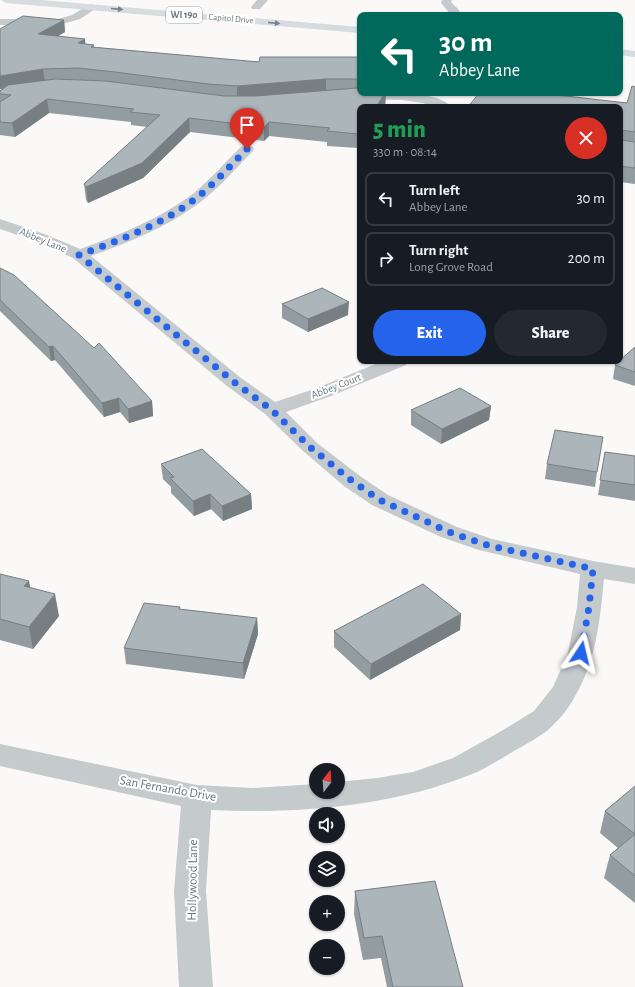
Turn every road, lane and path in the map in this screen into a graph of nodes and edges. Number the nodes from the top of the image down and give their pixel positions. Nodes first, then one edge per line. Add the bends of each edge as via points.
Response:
1 (7, 0) edge
2 (448, 0) edge
3 (0, 1) edge
4 (256, 4) edge
5 (91, 7) junction
6 (272, 8) dead end
7 (455, 12) edge
8 (0, 22) edge
9 (357, 30) edge
10 (623, 52) edge
11 (635, 54) edge
12 (357, 95) edge
13 (346, 96) edge
14 (415, 96) edge
15 (440, 104) edge
16 (247, 149) dead end
17 (0, 224) edge
18 (79, 255) junction
19 (392, 364) edge
20 (272, 410) junction
21 (593, 569) junction
22 (635, 576) edge
23 (0, 755) edge
24 (198, 796) junction
25 (196, 987) edge

1 - 3 main road, Capitol Drive
1 - 5 main road, Capitol Drive / WI 190
2 - 7 street via 446,3
4 - 6 main road
5 - 8 street via 76,17 59,22
5 -> 9 main road, Capitol Drive / WI 190
10 - 11 main road
12 - 13 street
14 - 15 street
16 - 18 street via 199,196 177,212
17 - 18 street, Abbey Lane
18 - 20 street, Abbey Lane
19 - 20 street, Abbey Court
20 - 21 street, Abbey Lane via 310,447 380,500 449,532 487,545
21 - 22 street, Abbey Lane
21 - 24 street, San Fernando Drive via 581,653 564,692 544,718 508,741 463,766 414,783 392,787 296,798 252,800
23 - 24 street, San Fernando Drive
24 - 25 street, Hollywood Lane via 190,891

